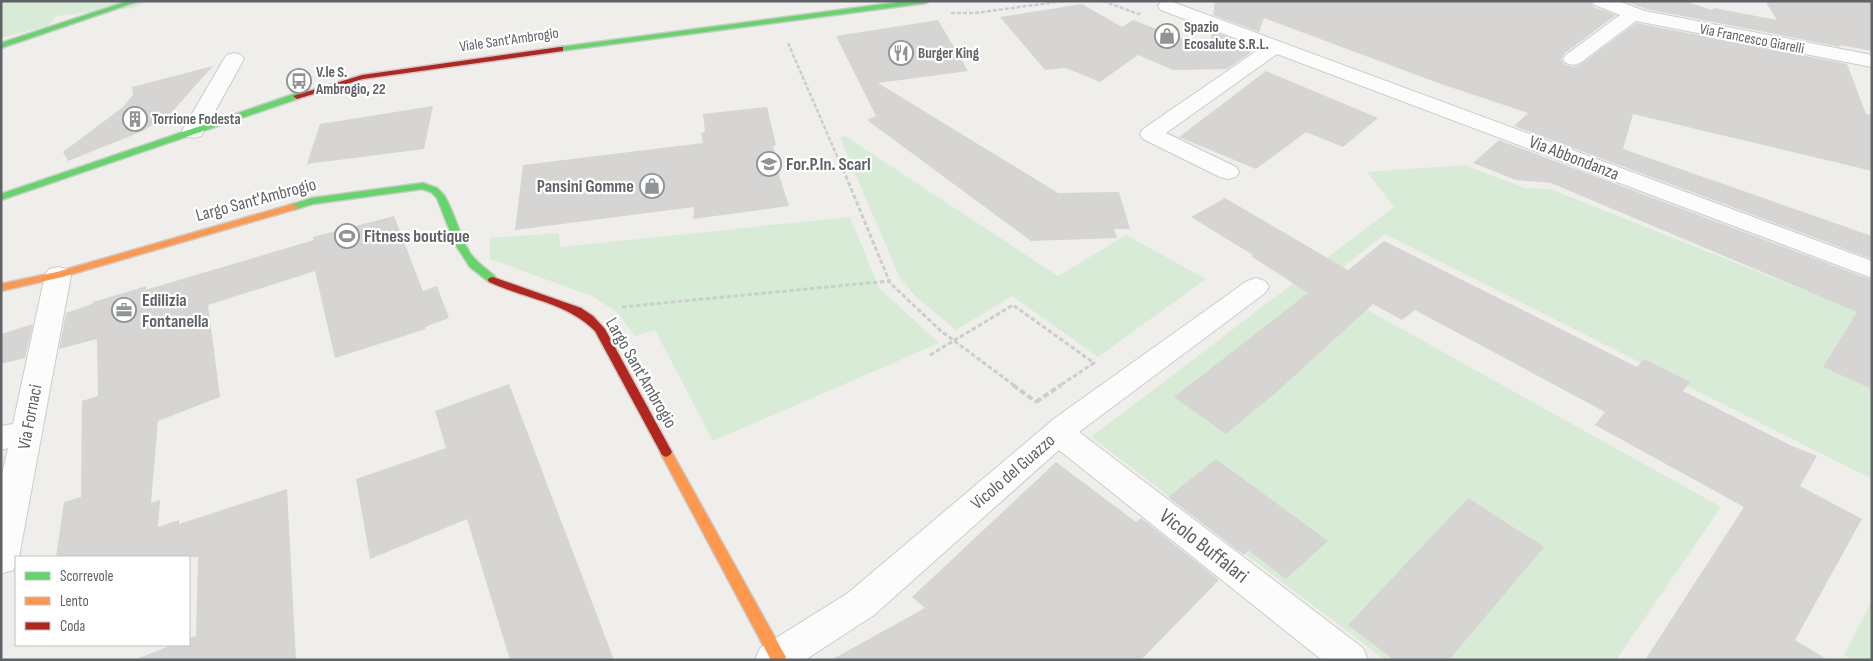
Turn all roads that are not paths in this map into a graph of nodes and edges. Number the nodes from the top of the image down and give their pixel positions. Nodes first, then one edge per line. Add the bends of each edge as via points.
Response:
1 (136, 1) edge
2 (926, 1) edge
3 (1601, 1) edge
4 (1162, 3) edge
5 (1633, 14) junction
6 (1, 46) edge
7 (1276, 46) junction
8 (234, 59) dead end
9 (1573, 59) dead end
10 (1872, 61) edge
11 (193, 131) junction
12 (107, 161) junction
13 (1228, 172) dead end
14 (1, 186) edge
15 (1, 197) edge
16 (1872, 270) edge
17 (58, 275) junction
18 (1256, 287) dead end
19 (1, 288) edge
20 (1062, 429) junction
21 (14, 435) edge
22 (1, 560) edge
23 (775, 658) edge
24 (1350, 660) edge

1 - 6 main road
2 - 11 main road, Viale Sant'Ambrogio via 378,74 328,86
3 - 5 street, Via Francesco Giarelli
4 - 7 street, Via Abbondanza
5 - 9 street
5 - 10 street, Via Francesco Giarelli
7 - 13 street via 1151,134
7 - 16 street, Via Abbondanza
8 - 11 street
11 - 12 main road, Viale Sant'Ambrogio
12 - 14 main road, Viale Sant'Ambrogio
12 - 15 main road, Viale Sant'Ambrogio
17 - 19 main road, Largo Sant'Ambrogio
17 - 21 street, Via Fornaci
17 - 23 main road, Largo Sant'Ambrogio via 312,201 423,186 434,190 441,197 464,253 478,270 497,282 566,305 588,316 599,329
18 - 20 street, Vicolo del Guazzo
20 - 23 street, Vicolo del Guazzo via 861,604
20 - 24 street, Vicolo Buffalari
21 - 22 street, Via Fornaci

